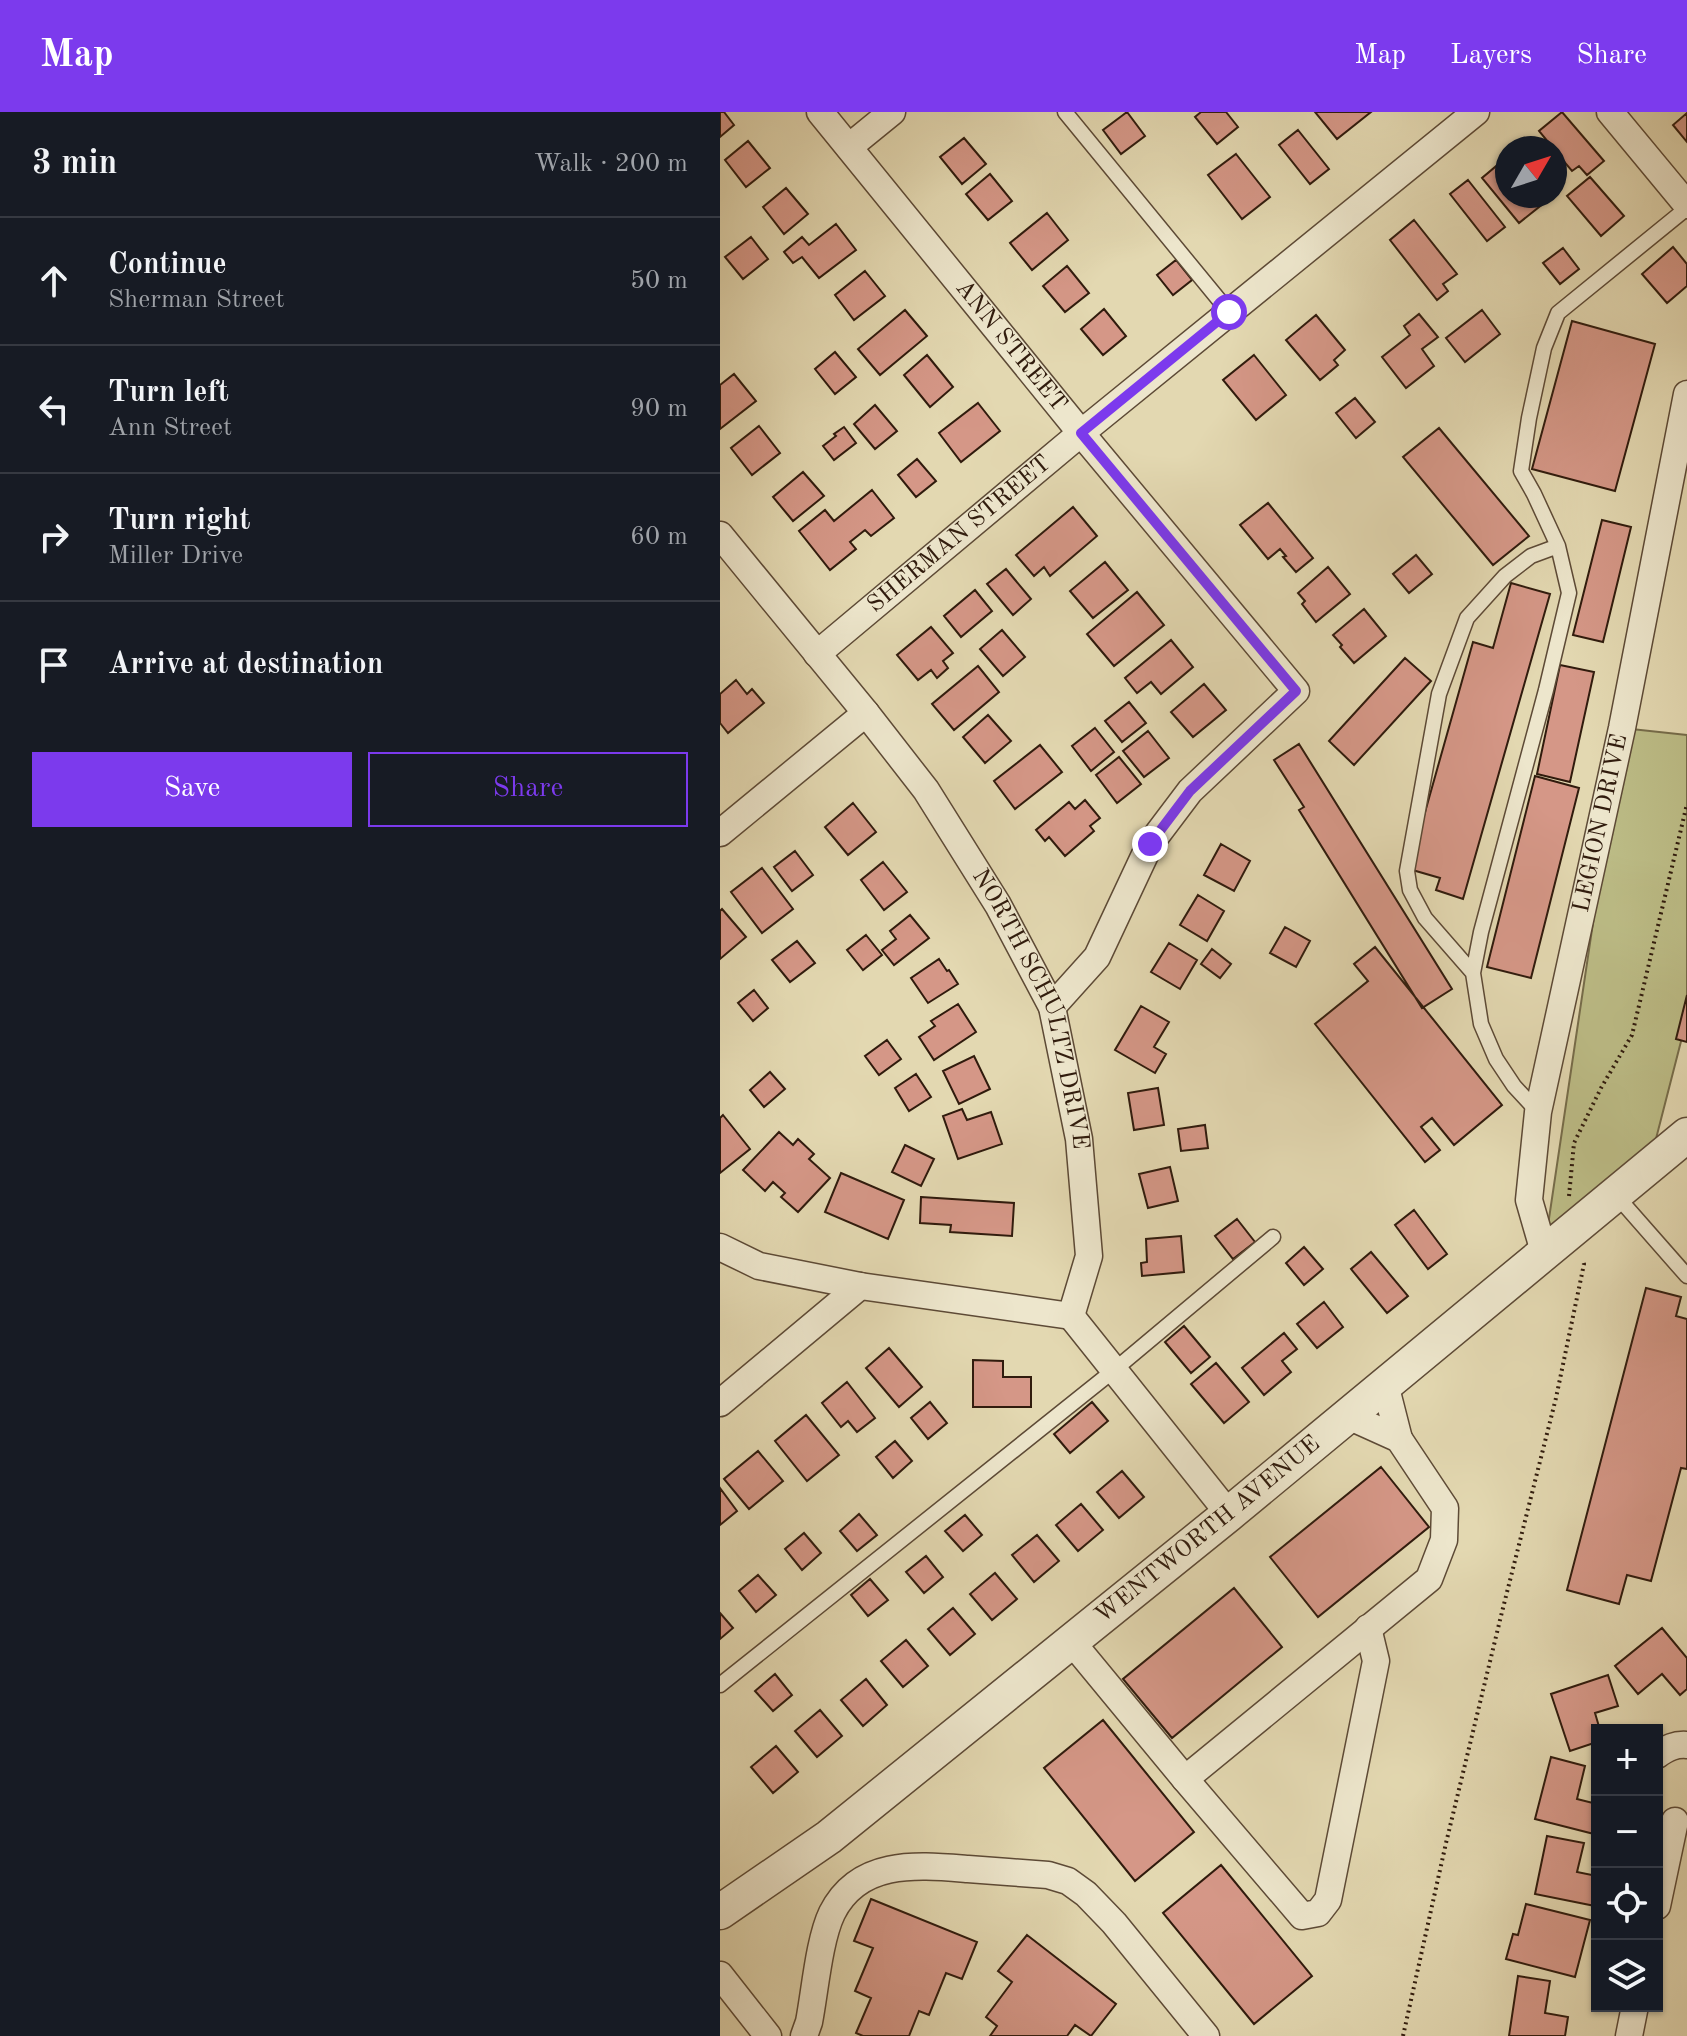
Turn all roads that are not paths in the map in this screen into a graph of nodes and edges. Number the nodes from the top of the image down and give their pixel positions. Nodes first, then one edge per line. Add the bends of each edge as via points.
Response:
1 (820, 112) edge
2 (892, 112) edge
3 (1065, 112) edge
4 (1476, 112) edge
5 (1610, 112) edge
6 (849, 147) junction
7 (1687, 207) edge
8 (1229, 312) junction
9 (1687, 394) edge
10 (1081, 433) junction
11 (720, 535) edge
12 (1558, 546) junction
13 (817, 654) junction
14 (866, 713) junction
15 (720, 833) edge
16 (1473, 973) junction
17 (1052, 1007) junction
18 (1538, 1112) junction
19 (1687, 1135) edge
20 (1615, 1194) junction
21 (1273, 1237) dead end
22 (720, 1247) edge
23 (1544, 1252) junction
24 (1687, 1276) edge
25 (860, 1286) junction
26 (1071, 1316) junction
27 (1113, 1371) junction
28 (1385, 1384) junction
29 (720, 1403) edge
30 (1348, 1416) junction
31 (1399, 1439) junction
32 (1229, 1514) junction
33 (1368, 1628) junction
34 (1071, 1641) junction
35 (721, 1683) edge
36 (1687, 1745) edge
37 (1663, 1750) edge
38 (1185, 1779) junction
39 (1673, 1818) edge
40 (1663, 1873) edge
41 (720, 1912) edge
42 (720, 1975) edge
43 (1634, 2012) edge
44 (768, 2036) edge
45 (804, 2036) edge
46 (1206, 2036) edge
47 (1629, 2036) edge

1 - 6 street, ANN STREET
2 - 6 street
3 - 8 lane
4 - 8 street, SHERMAN STREET
5 - 7 street
6 - 10 street, ANN STREET
7 - 12 lane via 1558,313 1544,348 1521,471
8 - 10 street, SHERMAN STREET
9 - 18 street, LEGION DRIVE via 1622,728
10 - 13 street, SHERMAN STREET
10 - 17 street, ANN STREET via 1296,691 1190,791 1150,844 1097,957
11 - 13 street, NORTH SCHULTZ DRIVE
12 - 16 lane via 1569,593
12 - 16 lane via 1531,556 1505,576 1467,618 1439,694 1407,871 1425,918
13 - 14 street, NORTH SCHULTZ DRIVE
14 - 15 street
14 - 17 street, NORTH SCHULTZ DRIVE via 926,790 998,905
16 - 18 lane via 1481,1024 1496,1059
17 - 26 street, NORTH SCHULTZ DRIVE via 1079,1139 1089,1256
18 - 23 street, LEGION DRIVE via 1529,1200
19 - 20 street, WENTWORTH AVENUE
20 - 23 street, WENTWORTH AVENUE
20 - 24 lane
21 - 27 lane
22 - 25 street via 759,1266
23 - 28 street, WENTWORTH AVENUE
25 - 26 street
25 - 29 street
26 - 27 street
27 - 32 street
27 - 35 lane
28 - 30 street, WENTWORTH AVENUE
28 - 31 street
30 - 31 street
30 - 32 street, WENTWORTH AVENUE
31 - 33 street via 1445,1508 1444,1540 1429,1579
32 - 34 street, WENTWORTH AVENUE
33 - 38 street
33 - 38 street via 1376,1661 1328,1900 1318,1913 1302,1916
34 - 38 street
34 - 41 street, WENTWORTH AVENUE via 829,1837
36 - 37 street
39 - 40 street
42 - 44 street
43 - 47 street
45 - 46 street via 833,1911 867,1876 923,1865 1068,1881 1114,1923

